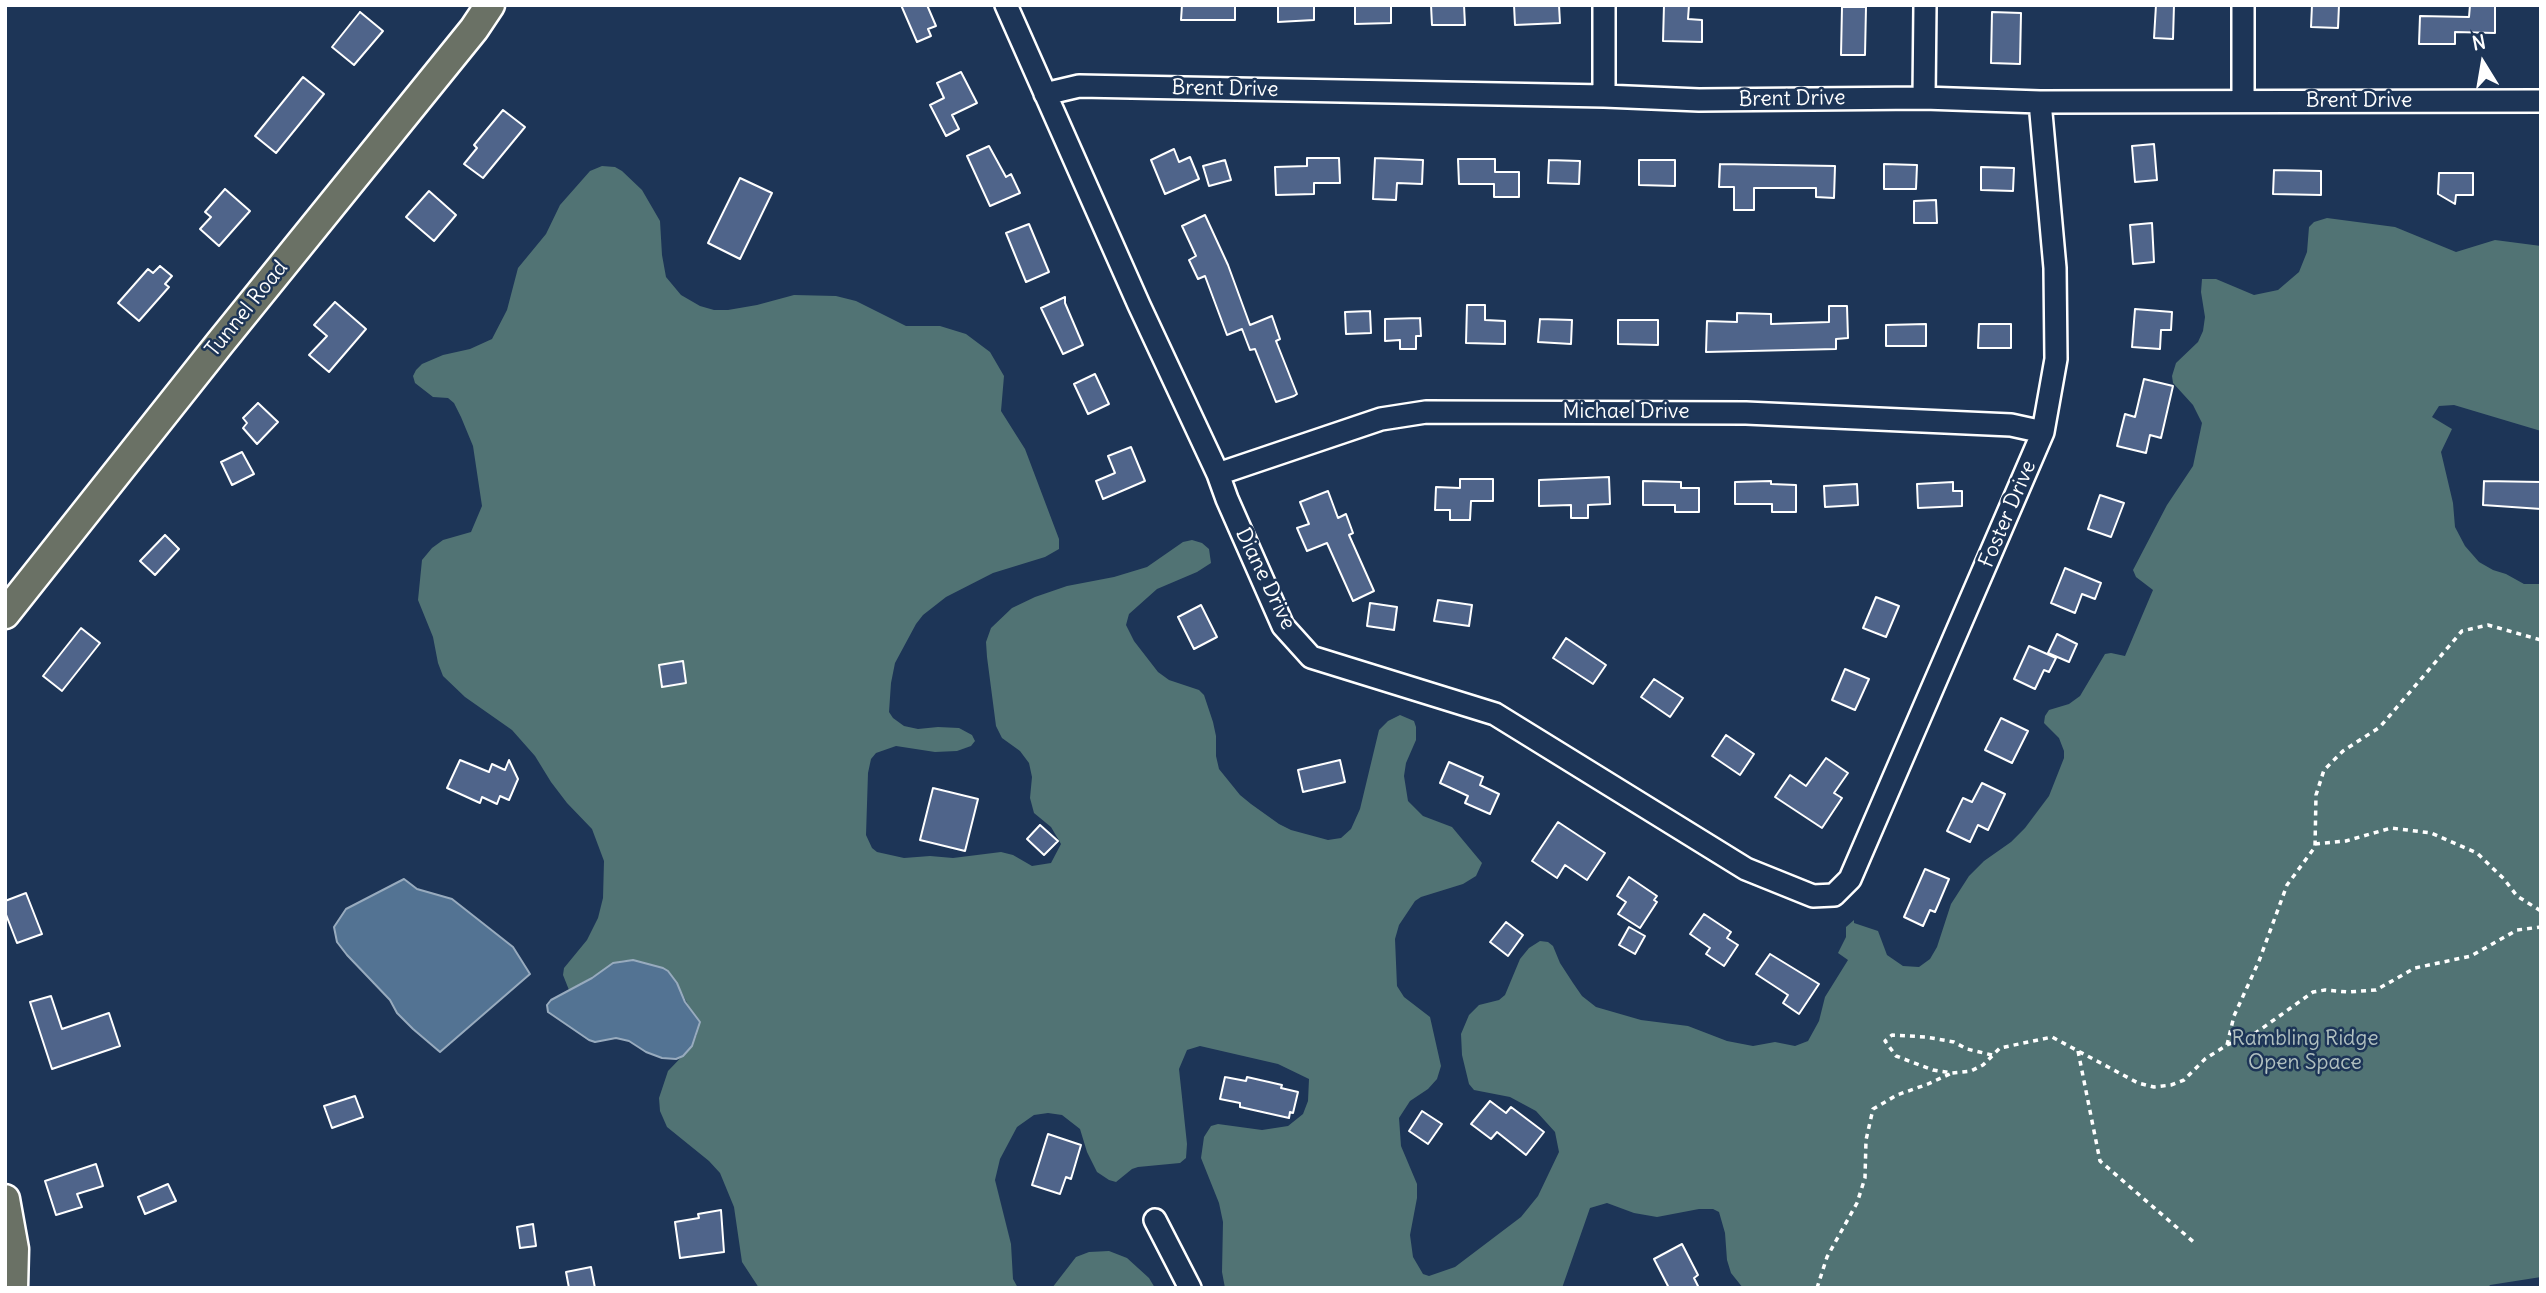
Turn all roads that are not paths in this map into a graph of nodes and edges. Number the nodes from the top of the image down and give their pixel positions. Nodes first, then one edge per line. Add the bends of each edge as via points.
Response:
1 (490, 5) edge
2 (1006, 5) edge
3 (1604, 5) edge
4 (1925, 5) edge
5 (2243, 5) edge
6 (1045, 94) junction
7 (1604, 96) junction
8 (1924, 98) junction
9 (2243, 101) junction
10 (2541, 101) edge
11 (2040, 102) junction
12 (2043, 432) junction
13 (1218, 474) junction
14 (5, 614) edge
15 (1834, 895) joint
16 (5, 1199) edge
17 (1155, 1220) dead end
18 (13, 1288) edge
19 (1190, 1288) edge

1 - 14 main road, Tunnel Road
2 - 6 street, Diane Drive
3 - 7 street
4 - 8 street
5 - 9 street
6 - 7 street, Brent Drive via 1079,86
6 - 13 street, Diane Drive
7 - 8 street, Brent Drive
8 - 11 street, Brent Drive
9 - 10 street, Brent Drive
9 - 11 street, Brent Drive
11 - 12 street, Foster Drive via 2055,268 2056,346
12 - 13 street, Michael Drive via 2011,425 1746,412 1426,412 1381,419
12 - 15 street, Foster Drive via 1850,879
13 - 15 street, Diane Drive via 1283,626 1311,657 1495,714 1746,869 1813,896
16 - 18 main road via 14,1249
17 - 19 street

